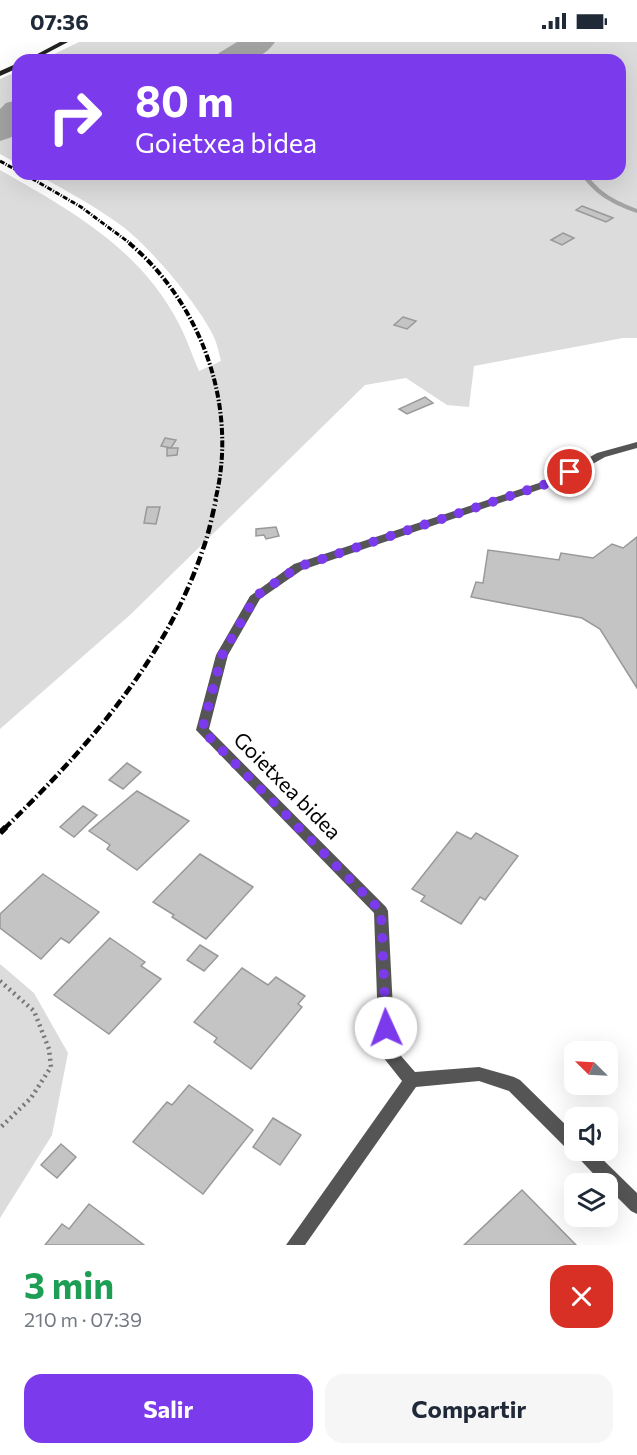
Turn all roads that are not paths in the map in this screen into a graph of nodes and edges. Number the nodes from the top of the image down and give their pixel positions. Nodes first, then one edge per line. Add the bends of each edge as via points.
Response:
1 (65, 42) edge
2 (40, 54) edge
3 (637, 446) edge
4 (412, 1080) junction
5 (564, 1134) edge
6 (592, 1161) edge
7 (637, 1205) edge
8 (295, 1245) edge

1 - 2 street
3 - 4 street, Goietxea bidea via 601,455 555,481 298,567 256,596 222,655 202,730 381,911 387,1052
4 - 5 street via 479,1074 514,1085
4 - 8 street
6 - 7 street

